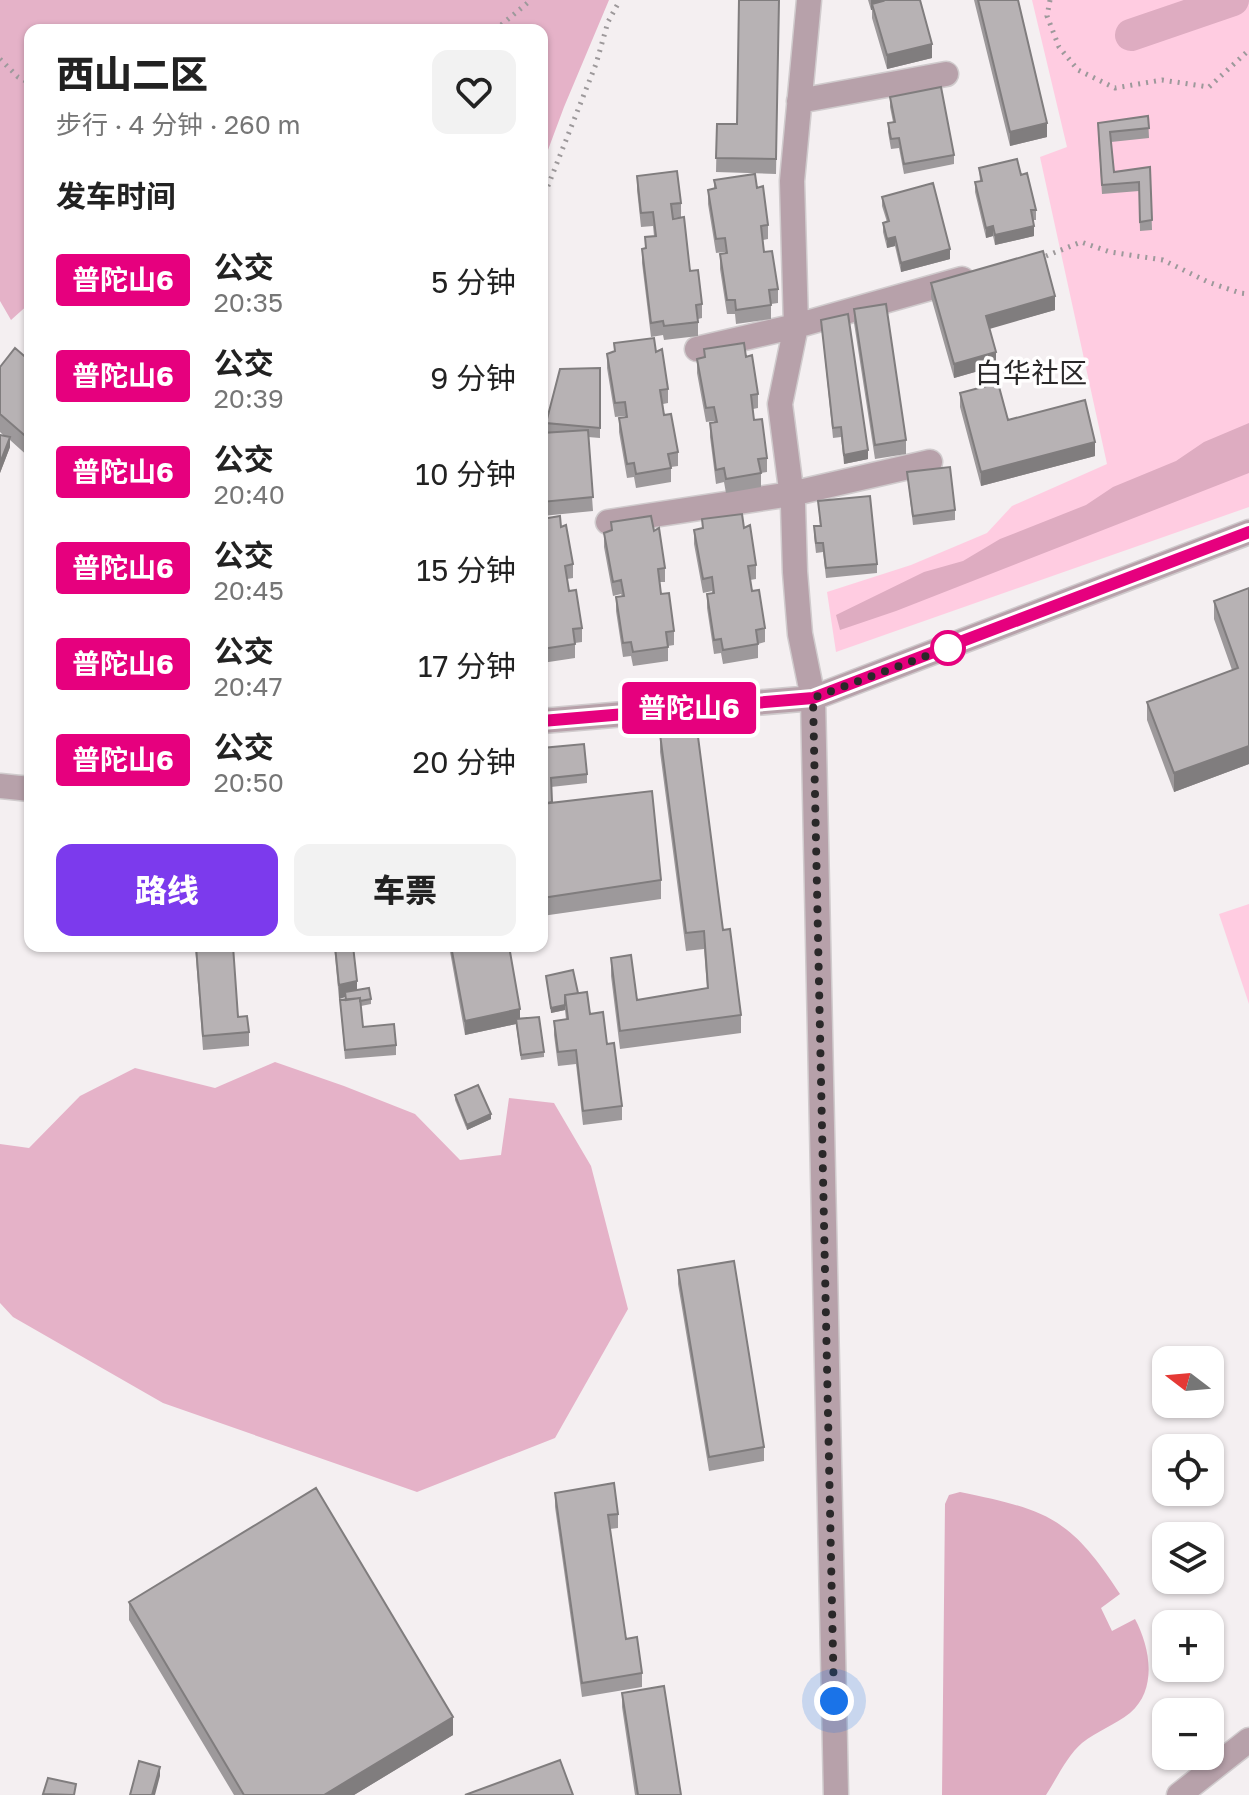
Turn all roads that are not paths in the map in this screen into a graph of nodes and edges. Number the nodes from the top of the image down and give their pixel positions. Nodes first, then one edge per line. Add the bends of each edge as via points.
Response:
1 (809, 0) edge
2 (946, 74) dead end
3 (799, 101) junction
4 (987, 272) edge
5 (796, 326) junction
6 (697, 349) dead end
7 (930, 462) dead end
8 (791, 494) junction
9 (608, 522) edge
10 (1249, 532) edge
11 (813, 698) junction
12 (548, 720) edge
13 (0, 786) edge
14 (24, 788) edge
15 (1249, 1740) edge
16 (836, 1795) edge
17 (1179, 1795) edge

1 - 3 street
2 - 3 street
3 - 5 street via 792,181
4 - 5 street
5 - 6 street
5 - 8 street via 780,404
7 - 8 street
8 - 9 street
8 - 11 street via 800,634
10 - 11 street
11 - 12 street
11 - 16 street
13 - 14 street
15 - 17 street

